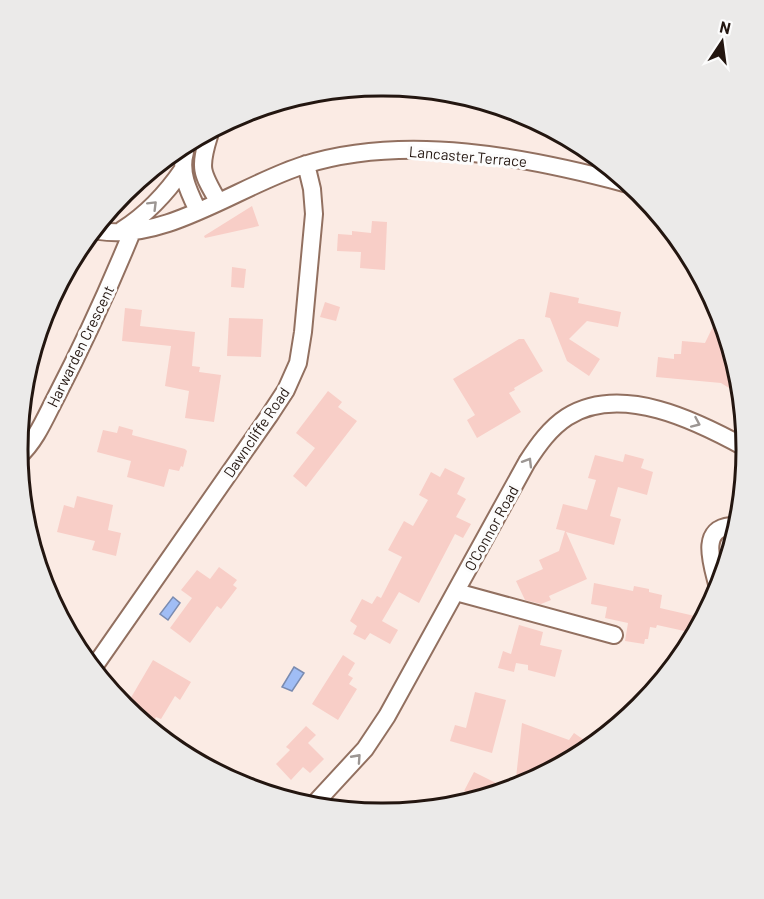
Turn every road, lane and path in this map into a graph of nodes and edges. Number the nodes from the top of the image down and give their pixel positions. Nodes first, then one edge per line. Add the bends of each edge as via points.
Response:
1 (208, 142) edge
2 (184, 157) edge
3 (306, 164) junction
4 (183, 170) junction
5 (609, 179) edge
6 (218, 201) junction
7 (198, 211) junction
8 (104, 231) edge
9 (124, 232) junction
10 (736, 443) edge
11 (28, 444) edge
12 (727, 526) edge
13 (714, 571) edge
14 (456, 591) junction
15 (615, 635) dead end
16 (99, 660) edge
17 (320, 797) edge

1 - 6 street via 202,165
2 - 4 street
3 - 5 street, Lancaster Terrace via 377,152 429,150 523,160
3 - 6 street
3 - 16 street, Dawncliffe Road via 314,214 298,363 269,416
4 - 7 street
9 -> 4 street
6 - 7 street
7 - 9 street
8 - 9 street
9 - 11 street, Harwarden Crescent via 108,291 40,428
14 -> 10 street, O'Connor Road via 541,440 567,417 597,405 640,406 686,418
12 - 13 street via 714,531 711,540
14 - 15 street
17 -> 14 street, O'Connor Road via 376,733

